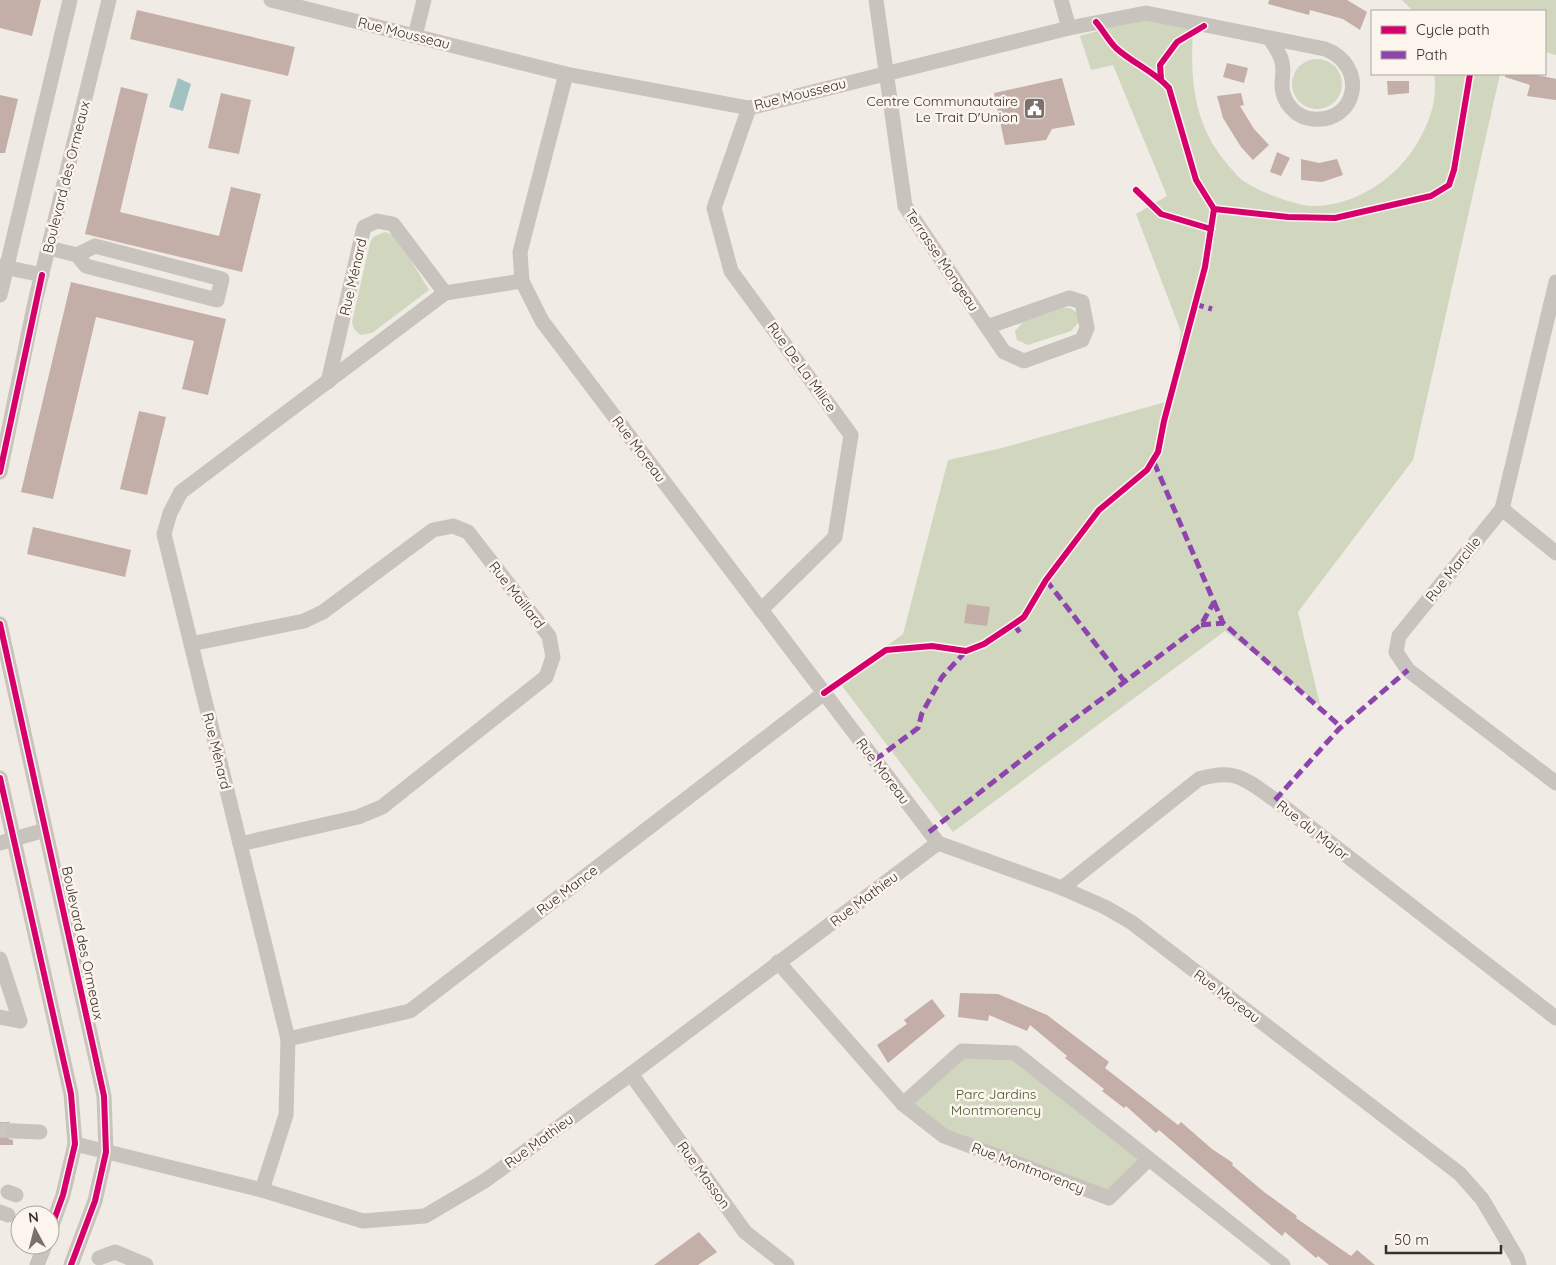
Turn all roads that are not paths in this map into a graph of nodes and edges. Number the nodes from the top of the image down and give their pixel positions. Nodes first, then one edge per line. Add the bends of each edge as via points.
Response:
1 (70, 0) edge
2 (109, 0) edge
3 (271, 0) edge
4 (424, 0) edge
5 (876, 0) edge
6 (1061, 0) edge
7 (1069, 28) junction
8 (415, 36) junction
9 (1270, 38) junction
10 (885, 73) junction
11 (566, 74) junction
12 (749, 108) junction
13 (49, 248) junction
14 (78, 255) junction
15 (3, 267) edge
16 (42, 275) junction
17 (522, 281) junction
18 (1556, 282) edge
19 (445, 293) junction
20 (0, 295) edge
21 (987, 327) junction
22 (328, 382) junction
23 (0, 472) edge
24 (1502, 509) junction
25 (1556, 552) edge
26 (761, 610) junction
27 (0, 624) edge
28 (191, 644) junction
29 (824, 694) junction
30 (0, 778) edge
31 (1556, 783) edge
32 (46, 830) junction
33 (7, 840) edge
34 (938, 843) junction
35 (240, 844) junction
36 (1062, 888) junction
37 (0, 959) edge
38 (778, 962) junction
39 (0, 1017) edge
40 (1556, 1018) edge
41 (288, 1039) junction
42 (632, 1074) junction
43 (903, 1104) junction
44 (14, 1131) tunnel mouth
45 (40, 1132) dead end
46 (74, 1144) junction
47 (106, 1152) junction
48 (1149, 1159) junction
49 (262, 1190) junction
50 (59, 1205) edge
51 (99, 1258) dead end
52 (71, 1265) edge
53 (146, 1265) edge
54 (787, 1265) edge
55 (1283, 1265) edge
56 (1519, 1265) edge

1 - 15 street
2 - 13 street, Boulevard des Ormeaux
3 - 8 street, Rue Mousseau
4 - 8 street
5 - 10 street, Terrasse Mongeau
6 - 7 street
7 - 9 street, Rue Mousseau via 1146,13
7 - 10 street, Rue Mousseau
8 - 11 street, Rue Mousseau
9 - 9 street, Rue Mousseau via 1282,62 1284,95 1294,110 1319,120 1344,108 1353,92 1353,82 1352,73 1342,58 1325,49
10 - 12 street, Rue Mousseau
10 - 21 street, Terrasse Mongeau via 905,206
11 - 12 street, Rue Mousseau
11 - 17 street, Rue Moreau via 520,252
12 - 26 street, Rue De La Milice via 714,208 731,271 851,434 835,537
13 - 14 street
13 - 16 street, Boulevard des Ormeaux
14 - 14 street via 86,266 217,300 222,279 95,246
15 - 16 street
15 - 20 street
16 - 23 street, Boulevard des Ormeaux
17 - 19 street, Rue Ménard
17 - 26 street, Rue Moreau via 542,321
18 - 24 street, Rue Marcille
19 - 22 street, Rue Ménard
19 - 22 street, Rue Ménard via 393,224 377,220 364,227
21 - 21 street, Terrasse Mongeau via 1004,352 1024,361 1082,340 1087,328 1082,302 1069,298
22 - 28 street, Rue Ménard via 181,492 164,534
24 - 25 street
24 - 31 street, Rue Marcille via 1399,636 1396,652 1408,670
26 - 29 street, Rue Moreau
27 - 32 street, Boulevard des Ormeaux
28 - 35 street, Rue Ménard
28 - 35 street, Rue Maillard via 304,621 323,612 433,530 453,526 468,532 549,636 553,657 546,677 382,807 358,817
29 - 34 street, Rue Moreau
29 - 41 street, Rue Mance via 410,1011
30 - 33 street
32 - 33 street
32 - 47 street, Boulevard des Ormeaux via 104,1096
33 - 46 street via 72,1094
34 - 36 street, Rue Moreau
34 - 38 street, Rue Mathieu
35 - 41 street, Rue Ménard
36 - 40 street, Rue du Major via 1199,779 1220,773 1243,778
36 - 56 street, Rue Moreau via 1131,922 1460,1174 1482,1199
37 - 39 street via 20,1021
38 - 42 street, Rue Mathieu
38 - 43 street, Rue Montmorency
41 - 49 street, Rue Ménard via 286,1115
42 - 49 street, Rue Mathieu via 486,1180 425,1216 363,1221
42 - 54 street, Rue Masson via 746,1232
43 - 48 street, Rue Montmorency via 944,1136 1109,1198
43 - 48 street via 962,1051 1015,1053
44 - 45 street
46 - 47 street, Rue Mathieu
46 - 50 street
47 - 49 street, Rue Mathieu
47 - 52 street, Boulevard des Ormeaux via 95,1201
48 - 55 street
51 - 53 street via 115,1252

